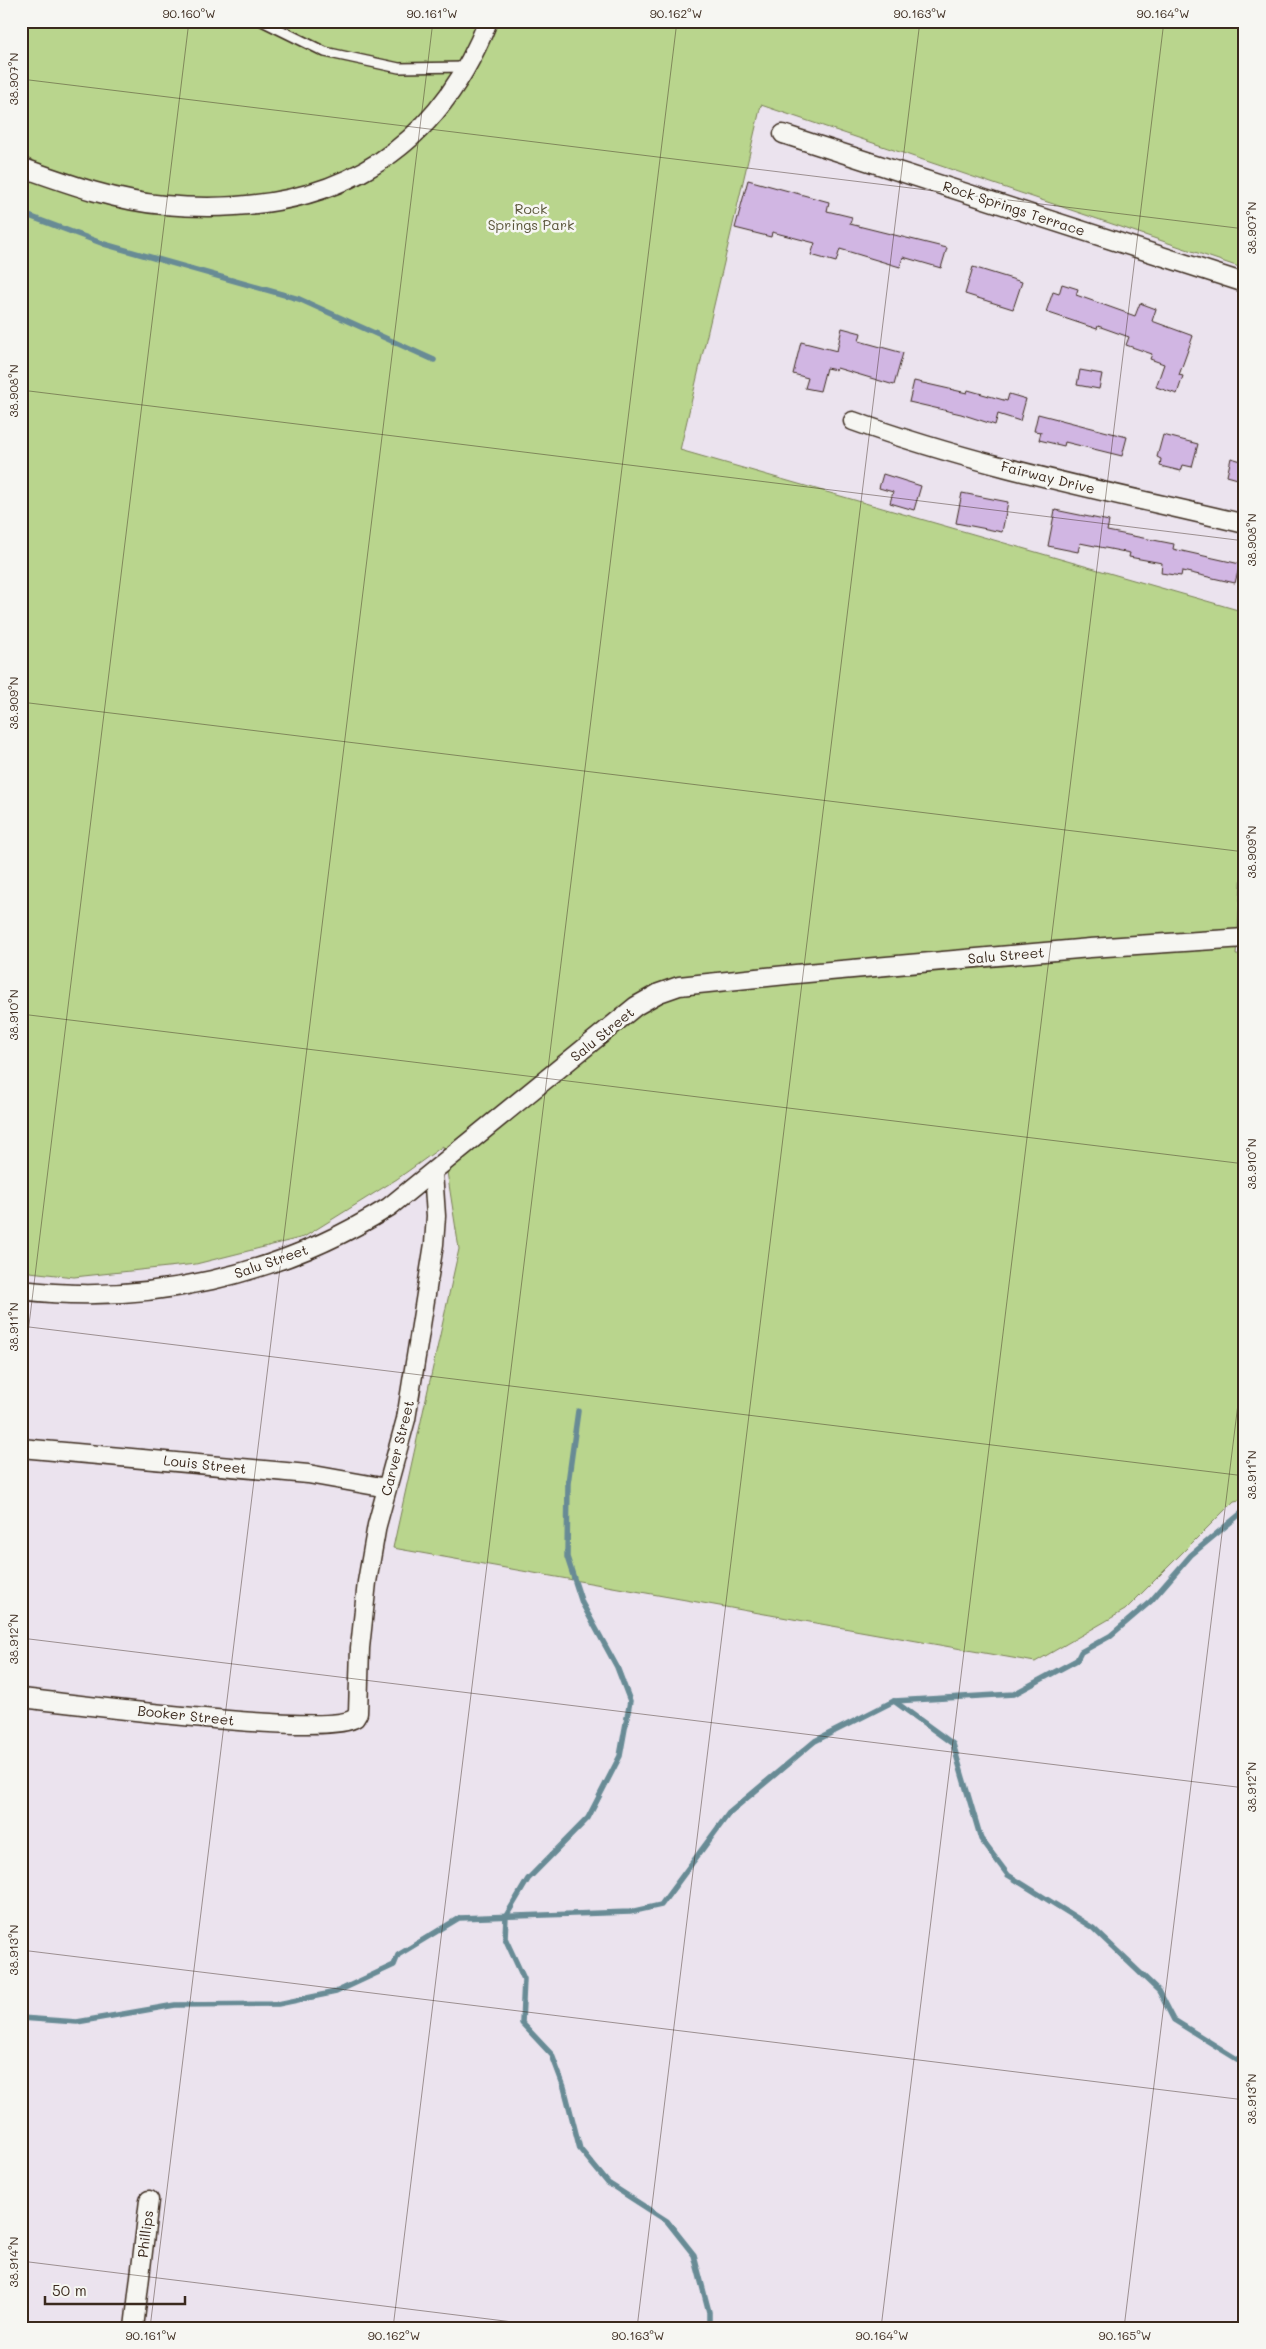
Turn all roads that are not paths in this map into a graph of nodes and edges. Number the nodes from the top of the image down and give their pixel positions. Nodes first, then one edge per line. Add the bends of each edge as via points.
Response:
1 (262, 21) edge
2 (488, 21) edge
3 (466, 67) junction
4 (783, 134) dead end
5 (21, 167) edge
6 (1245, 283) edge
7 (853, 421) dead end
8 (1245, 524) edge
9 (1245, 938) edge
10 (433, 1172) junction
11 (21, 1290) edge
12 (21, 1448) edge
13 (387, 1488) junction
14 (21, 1698) edge
15 (351, 1721) joint
16 (149, 2200) dead end
17 (134, 2328) edge

1 - 3 lane via 324,52 399,68
2 - 3 street
3 - 5 street via 440,108 402,146 379,163 343,182 309,195 225,208 163,205 100,192
4 - 6 street, Rock Springs Terrace
7 - 8 street, Fairway Drive via 900,438 1014,470
9 - 10 street, Salu Street via 1070,950 679,986 659,992 636,1006
10 - 11 street, Salu Street via 359,1226 264,1266 189,1285 138,1292 92,1295
10 - 13 street, Carver Street via 434,1244 406,1419
12 - 13 street, Louis Street via 308,1474
13 - 15 street, Carver Street via 367,1582 358,1713
14 - 15 street, Booker Street via 254,1722 307,1725
16 - 17 street, Phillips

